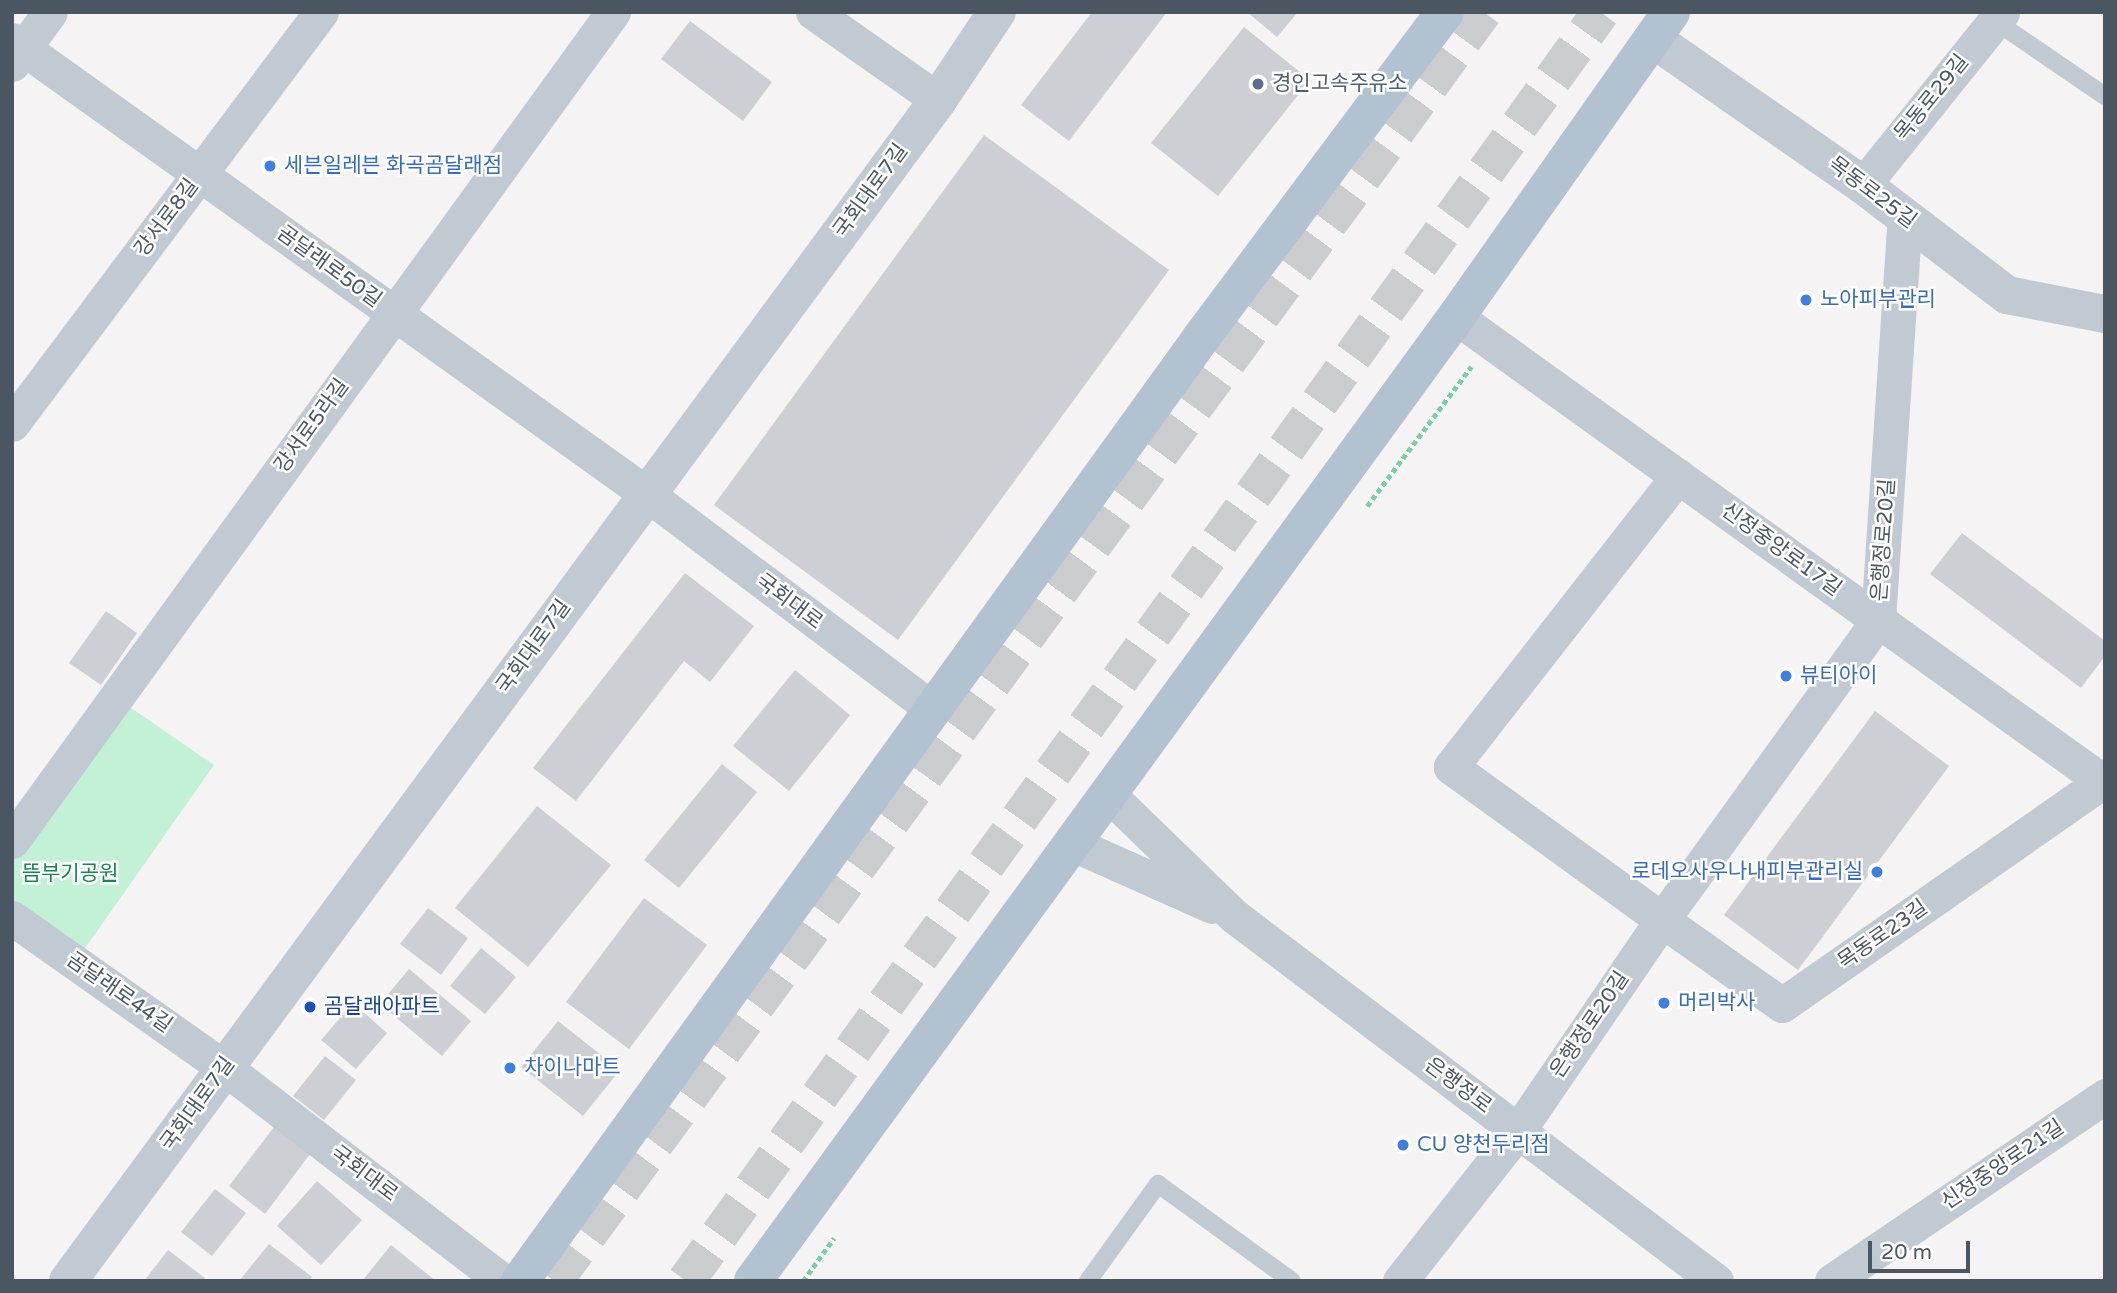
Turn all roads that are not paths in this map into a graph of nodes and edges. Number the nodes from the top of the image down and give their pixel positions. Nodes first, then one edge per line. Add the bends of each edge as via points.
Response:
1 (50, 12) edge
2 (321, 12) edge
3 (614, 12) edge
4 (813, 12) edge
5 (998, 12) edge
6 (1445, 12) edge
7 (1999, 16) edge
8 (1664, 21) edge
9 (16, 51) edge
10 (2105, 96) edge
11 (938, 100) junction
12 (200, 175) junction
13 (1863, 185) junction
14 (1906, 218) junction
15 (394, 313) junction
16 (2105, 314) edge
17 (1456, 317) junction
18 (12, 424) edge
19 (1678, 476) junction
20 (647, 494) junction
21 (1878, 620) junction
22 (932, 709) junction
23 (2104, 782) edge
24 (1107, 793) junction
25 (12, 841) edge
26 (1071, 844) junction
27 (1234, 916) junction
28 (12, 918) edge
29 (1662, 920) junction
30 (225, 1068) junction
31 (2105, 1096) edge
32 (1518, 1131) junction
33 (68, 1281) edge
34 (503, 1281) edge
35 (520, 1281) edge
36 (753, 1281) edge
37 (1088, 1281) edge
38 (1292, 1281) edge
39 (1400, 1281) edge
40 (1716, 1281) edge
41 (1832, 1281) edge

1 - 9 street
2 - 12 street, 강서로8길
3 - 15 street, 강서로5라길
4 - 11 street
5 - 11 street, 국회대로7길
6 - 22 main road
7 - 10 lane
7 - 13 street, 목동로29길
8 - 13 street, 목동로25길
8 - 17 main road
9 - 12 street, 곰달래로50길
11 - 20 street, 국회대로7길
12 - 15 street, 곰달래로50길
12 - 18 street, 강서로8길
13 - 14 street, 목동로25길
14 - 16 street, 목동로25길 via 2007,295
14 - 21 street, 은행정로20길
15 - 20 street, 곰달래로50길
15 - 25 street, 강서로5라길
17 - 19 street, 신정중앙로17길
17 - 24 main road
19 - 21 street, 신정중앙로17길
19 - 29 street via 1451,767
20 - 22 street, 국회대로
20 - 30 street, 국회대로7길
21 - 23 street, 신정중앙로17길
21 - 29 street, 은행정로20길
22 - 35 main road
23 - 29 street, 목동로23길 via 1782,1005
24 - 26 main road
24 - 27 street, 은행정로
26 - 27 street, 은행정로
26 - 36 main road
27 - 32 street, 은행정로
28 - 30 street, 곰달래로44길
29 - 32 street, 은행정로20길
30 - 33 street, 국회대로7길
30 - 34 street, 국회대로
31 - 41 street, 신정중앙로21길
32 - 39 street, 은행정로20길
32 - 40 street, 은행정로
37 - 38 lane via 1158,1184

